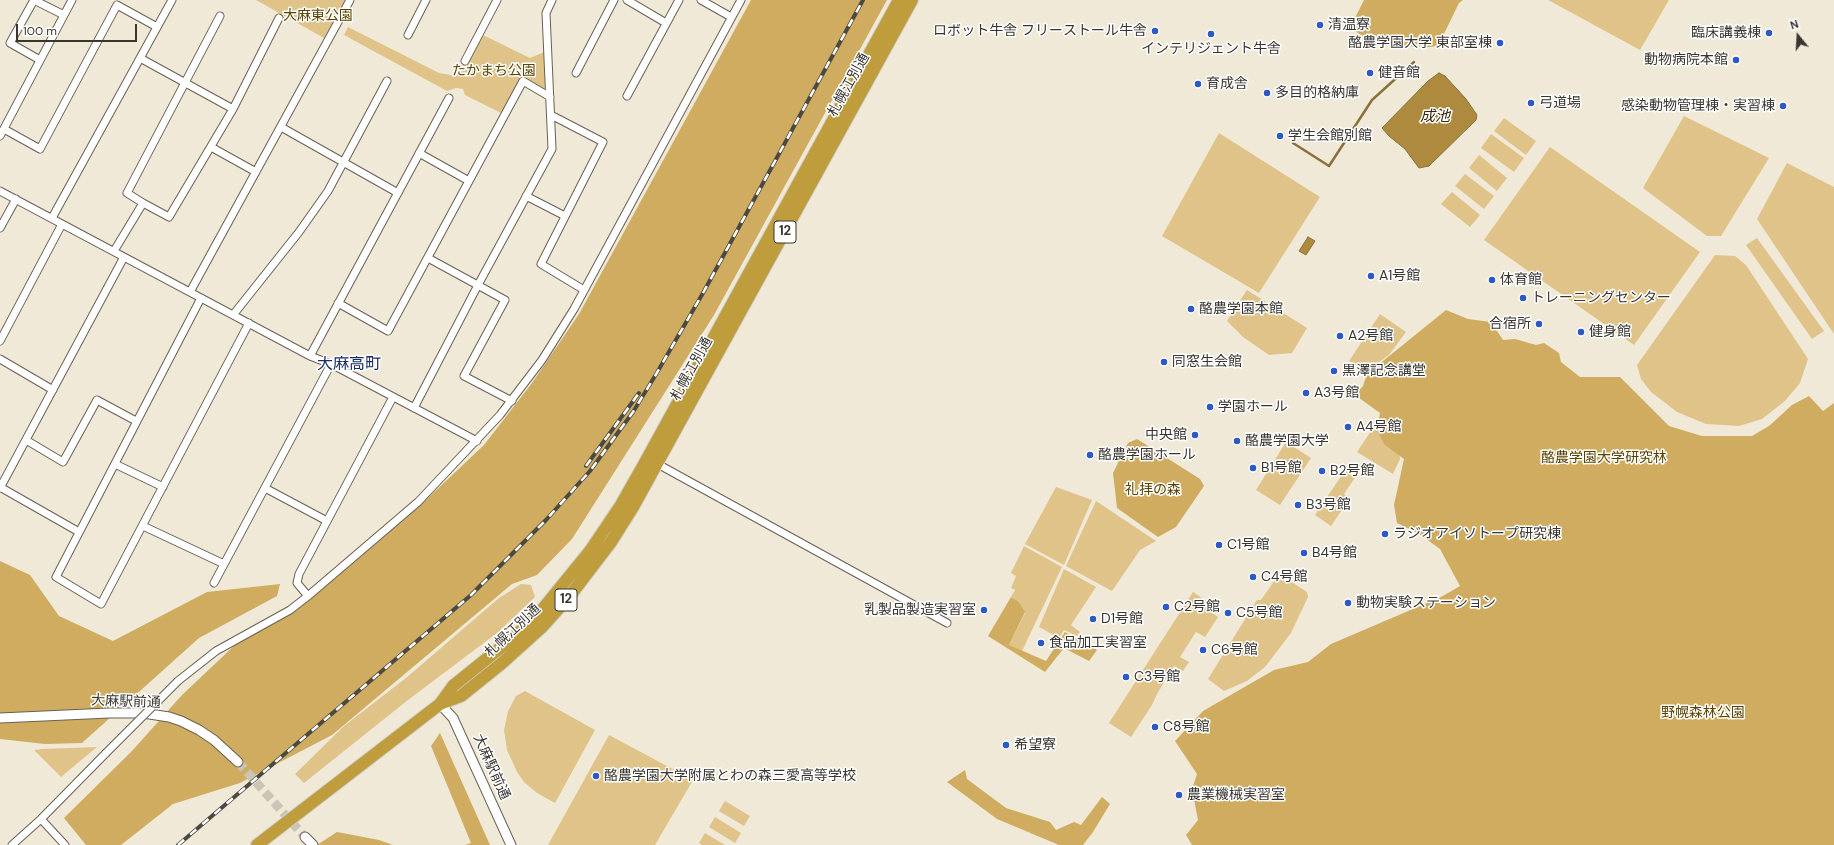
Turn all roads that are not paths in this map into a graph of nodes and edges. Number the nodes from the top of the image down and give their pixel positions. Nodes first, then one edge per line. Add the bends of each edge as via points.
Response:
1 (34, 0) edge
2 (72, 0) edge
3 (172, 0) edge
4 (350, 0) edge
5 (426, 0) edge
6 (497, 0) edge
7 (552, 0) edge
8 (614, 0) edge
9 (627, 0) edge
10 (679, 0) edge
11 (701, 0) edge
12 (741, 0) edge
13 (899, 0) edge
14 (912, 0) edge
15 (64, 15) junction
16 (220, 16) dead end
17 (731, 17) junction
18 (279, 18) dead end
19 (666, 23) junction
20 (157, 27) junction
21 (408, 35) dead end
22 (140, 58) junction
23 (40, 60) junction
24 (465, 60) dead end
25 (576, 73) dead end
26 (387, 81) dead end
27 (185, 82) junction
28 (627, 96) dead end
29 (550, 97) junction
30 (449, 98) dead end
31 (233, 109) junction
32 (551, 115) junction
33 (281, 127) junction
34 (2, 132) edge
35 (211, 147) junction
36 (419, 153) junction
37 (342, 162) junction
38 (256, 172) junction
39 (469, 181) junction
40 (0, 190) edge
41 (398, 193) junction
42 (526, 196) junction
43 (16, 199) junction
44 (143, 204) junction
45 (565, 216) junction
46 (52, 218) junction
47 (62, 224) junction
48 (0, 228) edge
49 (114, 251) junction
50 (124, 257) junction
51 (428, 258) junction
52 (478, 285) junction
53 (584, 290) junction
54 (190, 292) junction
55 (201, 298) junction
56 (338, 303) junction
57 (233, 315) junction
58 (249, 323) junction
59 (0, 341) edge
60 (310, 356) junction
61 (0, 359) edge
62 (331, 364) junction
63 (53, 390) junction
64 (393, 397) junction
65 (512, 401) junction
66 (414, 408) junction
67 (136, 421) junction
68 (26, 440) junction
69 (477, 441) junction
70 (652, 461) junction
71 (115, 464) junction
72 (163, 487) junction
73 (0, 488) edge
74 (265, 488) junction
75 (327, 521) junction
76 (143, 526) junction
77 (79, 532) junction
78 (224, 564) junction
79 (214, 583) dead end
80 (308, 596) junction
81 (947, 623) dead end
82 (440, 704) junction
83 (0, 718) edge
84 (238, 762) tunnel mouth
85 (41, 819) junction
86 (305, 837) tunnel mouth
87 (12, 845) edge
88 (64, 845) edge
89 (257, 845) edge
90 (313, 845) edge
91 (511, 845) edge

1 - 15 street
1 - 23 street via 10,43
2 - 15 street
3 - 20 street
4 - 33 street
5 - 21 street
6 - 24 street
7 - 29 street via 546,13
8 - 25 street
9 - 19 street
10 - 19 street
11 - 17 street
12 - 17 street
13 - 70 highway, 札幌江別通 / 12
14 - 70 highway, 札幌江別通 / 12
15 - 23 street
16 - 27 street
17 - 53 street
18 - 31 street
19 - 28 street
20 - 22 street
20 - 34 street via 117,6 40,149
22 - 27 street
22 - 46 street
23 - 34 street
26 - 37 street
27 - 31 street
27 - 44 street via 126,193
29 - 32 street
29 - 39 street via 523,82
30 - 36 street
31 - 35 street
32 - 42 street via 552,149
32 - 45 street via 603,142
33 - 37 street
33 - 38 street
35 - 38 street
35 - 44 street via 169,217
36 - 39 street
36 - 41 street
37 - 41 street
37 - 57 street via 328,190
38 - 54 street
39 - 51 street
40 - 43 street
41 - 56 street
42 - 45 street
42 - 52 street
43 - 46 street
43 - 48 street
44 - 49 street
45 - 53 street via 541,264
46 - 47 street
47 - 49 street
47 - 59 street
49 - 50 street
50 - 54 street
50 - 63 street
51 - 52 street
51 - 56 street via 388,331
52 - 65 street via 505,300 464,376
52 - 66 street
53 - 65 street via 542,360
54 - 55 street
55 - 57 street
55 - 67 street
56 - 60 street
57 - 58 street
58 - 60 street
58 - 72 street
60 - 62 street
61 - 63 street
62 - 64 street
62 - 74 street
63 - 68 street
64 - 66 street
64 - 75 street
65 - 69 street
66 - 69 street
67 - 68 street via 97,400 63,462
67 - 71 street
68 - 73 street
69 - 80 street via 418,502
70 - 81 street
70 - 82 highway, 札幌江別通 / 12 via 604,533 537,616 453,686
71 - 72 street
71 - 77 street
72 - 76 street
73 - 77 street
74 - 75 street
74 - 78 street
75 - 80 street via 296,580
76 - 77 street via 101,604 56,577
76 - 78 street
78 - 79 street
80 - 85 street, bridge via 290,610 216,651 178,681
82 - 89 highway, 札幌江別通 / 12
82 - 91 street, 大麻駅前通 via 453,718
83 - 84 street, 大麻駅前通 via 109,713 143,713 169,717 199,730
85 - 87 street
85 - 88 street
86 - 90 street

